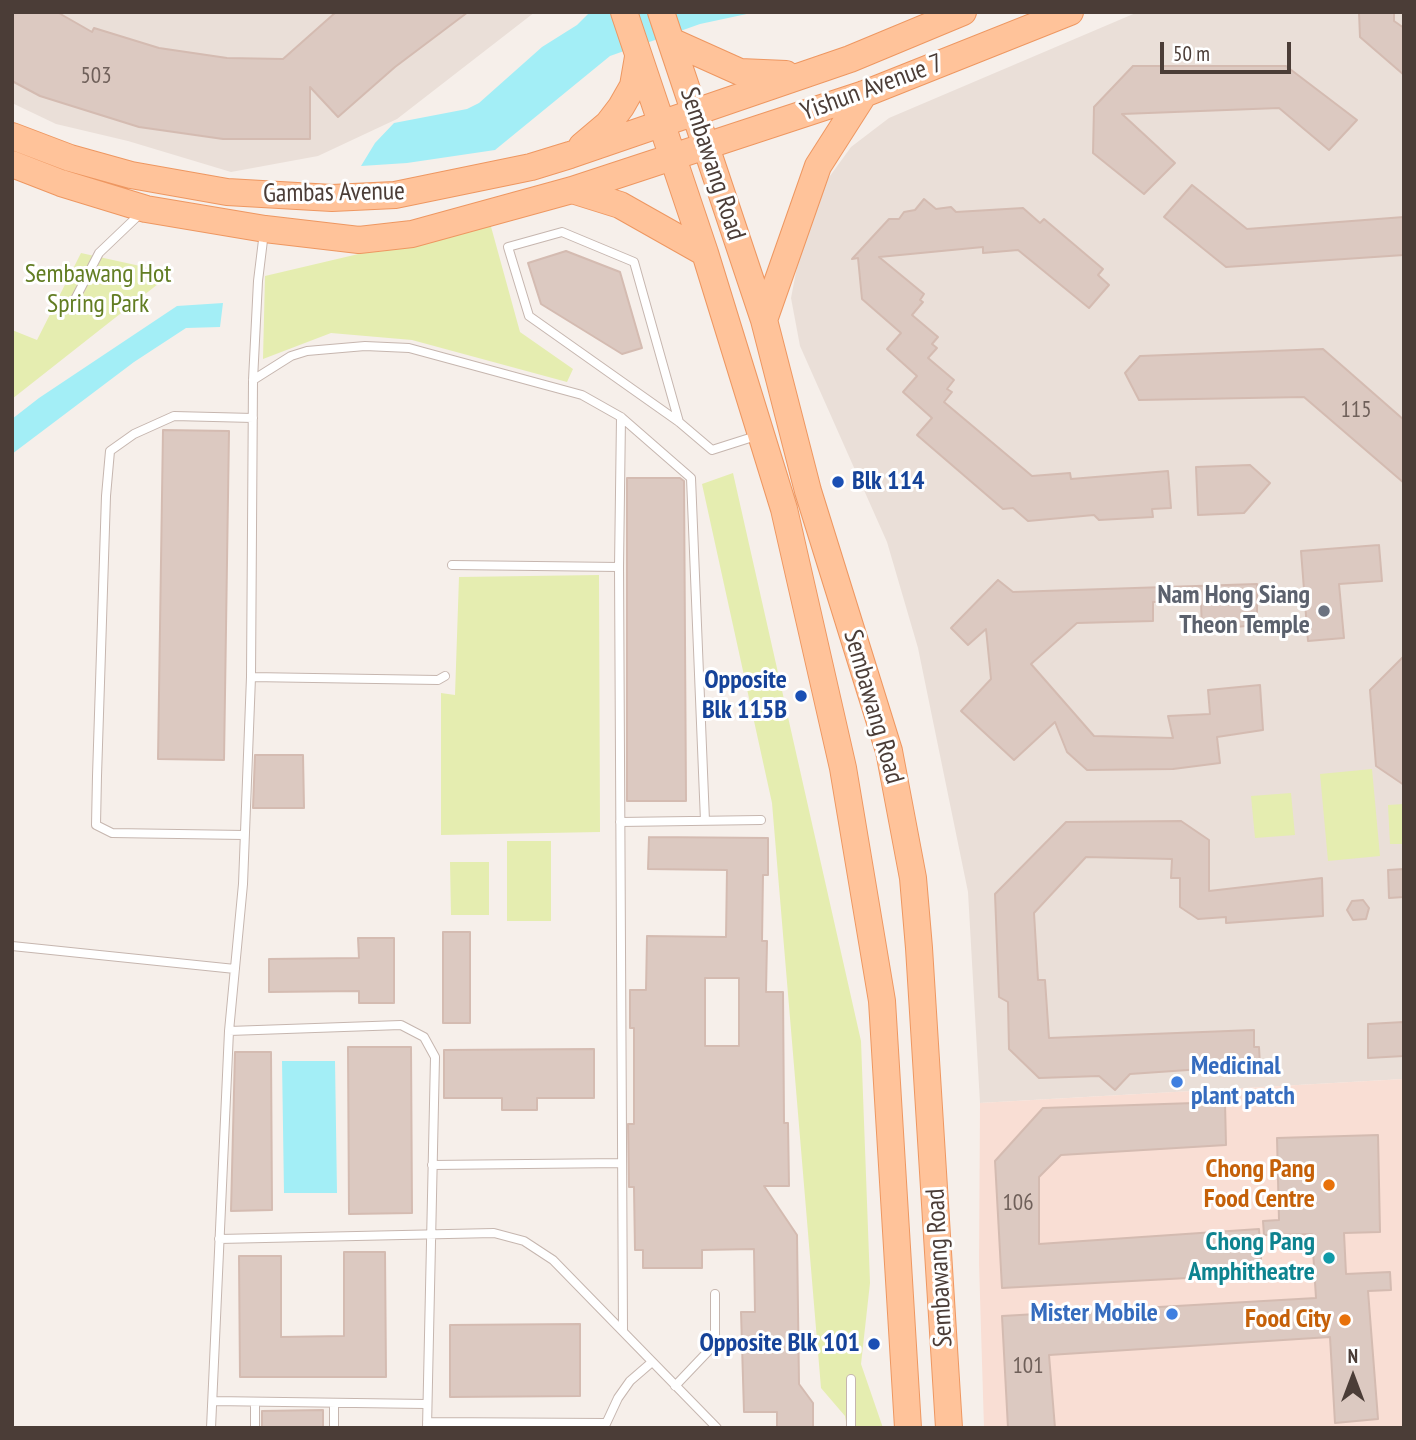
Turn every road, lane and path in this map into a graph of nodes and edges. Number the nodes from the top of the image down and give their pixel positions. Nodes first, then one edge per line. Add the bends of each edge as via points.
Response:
1 (624, 12) edge
2 (661, 12) edge
3 (963, 12) edge
4 (1070, 12) edge
5 (671, 41) junction
6 (637, 55) junction
7 (802, 75) junction
8 (864, 94) junction
9 (695, 112) junction
10 (661, 124) junction
11 (12, 136) edge
12 (706, 146) junction
13 (570, 155) junction
14 (672, 157) junction
15 (12, 164) edge
16 (572, 190) junction
17 (146, 209) junction
18 (265, 229) junction
19 (705, 253) junction
20 (70, 309) dead end
21 (764, 320) junction
22 (253, 380) junction
23 (621, 417) junction
24 (253, 418) junction
25 (679, 422) junction
26 (759, 436) junction
27 (452, 565) dead end
28 (619, 567) junction
29 (445, 676) dead end
30 (251, 677) junction
31 (761, 820) dead end
32 (705, 821) junction
33 (620, 822) junction
34 (244, 835) junction
35 (12, 946) edge
36 (235, 969) junction
37 (229, 1031) junction
38 (622, 1163) junction
39 (432, 1165) junction
40 (430, 1234) junction
41 (219, 1239) junction
42 (715, 1294) dead end
43 (623, 1331) junction
44 (652, 1362) junction
45 (852, 1379) dead end
46 (675, 1386) junction
47 (213, 1401) junction
48 (255, 1402) junction
49 (334, 1403) junction
50 (426, 1404) junction
51 (427, 1425) edge
52 (604, 1426) edge
53 (211, 1428) edge
54 (255, 1428) edge
55 (334, 1428) edge
56 (717, 1428) edge
57 (851, 1428) edge
58 (908, 1428) edge
59 (949, 1428) edge

1 - 6 main road, Sembawang Road
2 - 5 main road, Sembawang Road
3 - 7 main road, Yishun Avenue 7
4 - 8 main road, Yishun Avenue 7
5 - 7 main road via 740,72
5 - 9 main road, Sembawang Road
6 - 10 main road, Sembawang Road
6 - 13 main road via 632,86 621,107
7 - 9 main road, Yishun Avenue 7
8 - 12 main road, Yishun Avenue 7
8 - 21 main road via 818,166
9 - 10 main road, Gambas Avenue
9 - 12 main road, Sembawang Road
10 - 13 main road, Gambas Avenue
10 - 14 main road, Sembawang Road
11 - 13 main road, Gambas Avenue via 131,175 227,192 332,198 431,189
12 - 14 main road, Yishun Avenue 7
12 - 21 main road, Sembawang Road
14 - 16 main road, Gambas Avenue
14 - 19 main road, Sembawang Road
15 - 17 main road, Gambas Avenue
16 - 18 main road, Gambas Avenue via 412,234 359,240
16 - 19 main road via 620,205
17 - 18 main road, Gambas Avenue
17 - 20 lane via 99,253
18 - 22 lane
19 - 26 main road, Sembawang Road
21 - 59 main road, Sembawang Road via 808,491 889,751 913,878
22 - 23 lane via 307,351 355,346 409,348 582,395
22 - 24 lane
23 - 28 lane
23 - 32 lane via 694,485
24 - 30 lane
24 - 34 lane via 174,415 110,451 97,776 96,825 112,833
25 - 25 lane via 529,316 508,247 562,232 634,262
25 - 26 lane via 712,450
26 - 58 main road, Sembawang Road via 784,509 843,768 882,1001
27 - 28 lane
28 - 33 lane
29 - 30 lane via 438,680
30 - 34 lane
31 - 32 lane
32 - 33 lane
33 - 38 lane
34 - 36 lane
35 - 36 lane
36 - 37 lane
37 - 39 lane via 401,1025 424,1037 435,1057
37 - 41 lane
38 - 39 lane
38 - 43 lane
39 - 40 lane
40 - 41 lane
40 - 43 lane via 494,1233 524,1241 554,1260
40 - 50 lane
41 - 47 lane
42 - 46 lane via 715,1344
43 - 44 lane
44 - 46 lane
44 - 52 lane via 631,1381
45 - 57 lane
46 - 56 lane
47 - 48 lane
47 - 53 lane
48 - 49 lane
48 - 54 lane
49 - 50 lane
49 - 55 lane
50 - 51 lane
51 - 52 lane

